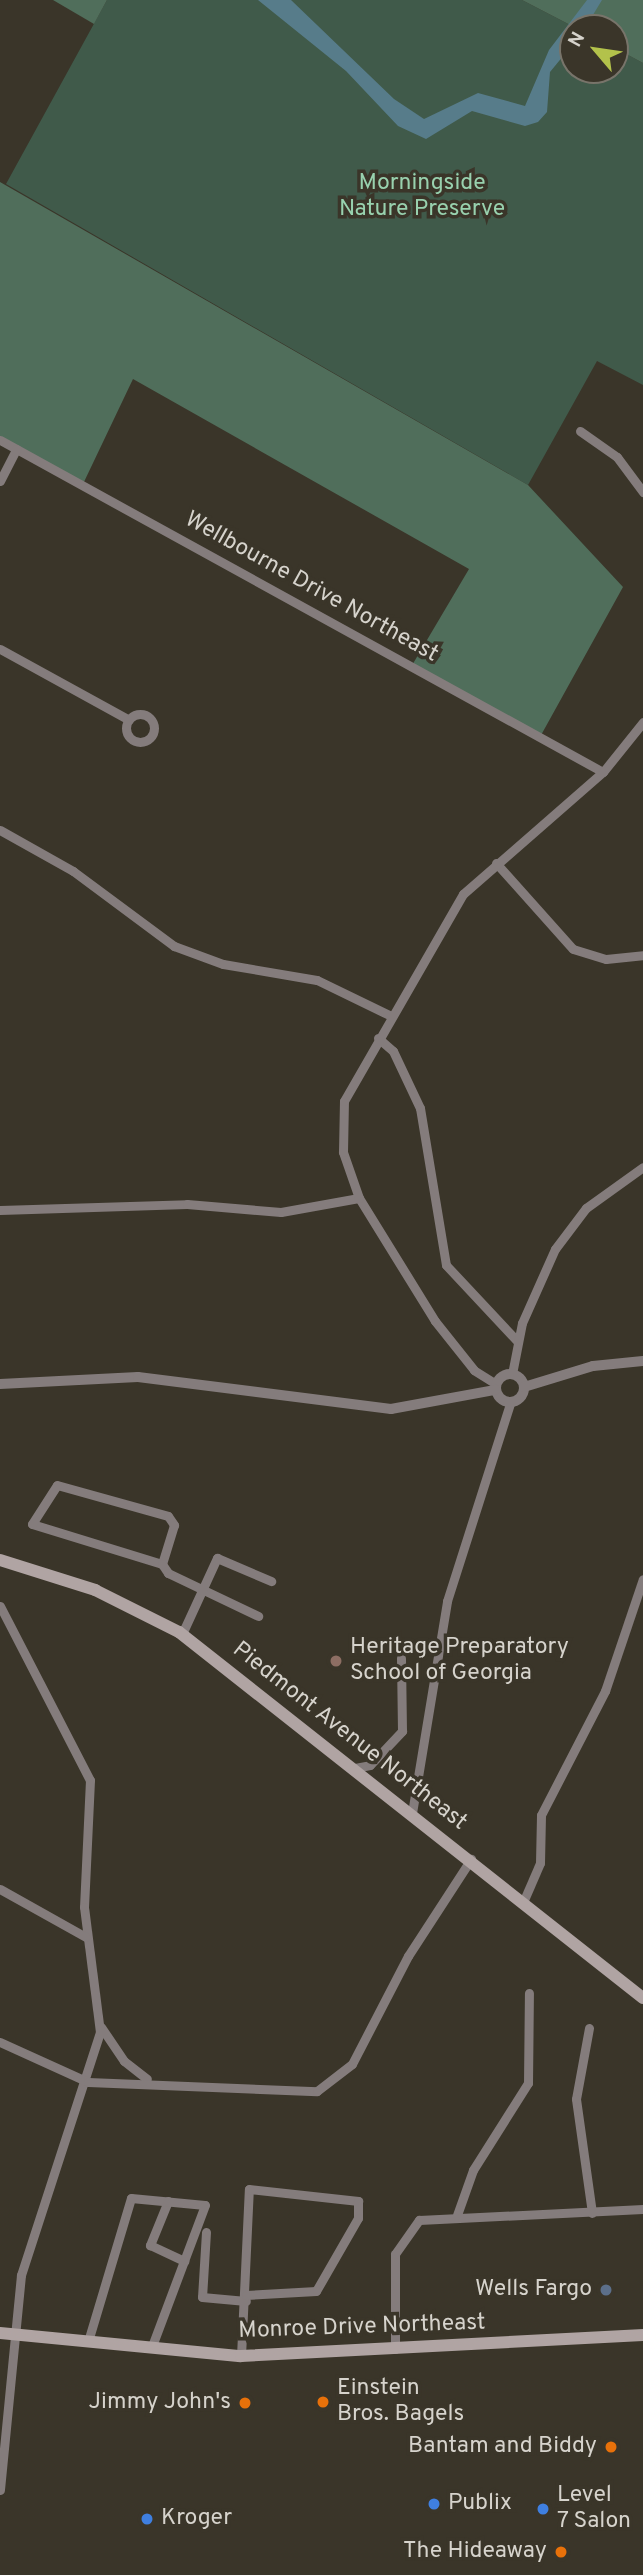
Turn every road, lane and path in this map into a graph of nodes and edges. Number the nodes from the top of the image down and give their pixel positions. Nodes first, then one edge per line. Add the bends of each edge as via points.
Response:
1 (580, 431) dead end
2 (0, 440) edge
3 (16, 449) junction
4 (0, 481) edge
5 (643, 492) edge
6 (0, 649) edge
7 (129, 720) dead end
8 (643, 722) edge
9 (603, 772) junction
10 (0, 830) edge
11 (496, 863) junction
12 (643, 956) edge
13 (391, 1016) junction
14 (378, 1038) junction
15 (643, 1167) edge
16 (359, 1198) junction
17 (0, 1209) edge
18 (517, 1341) junction
19 (643, 1361) edge
20 (512, 1374) junction
21 (0, 1384) edge
22 (496, 1387) junction
23 (524, 1387) junction
24 (509, 1403) junction
25 (0, 1560) edge
26 (162, 1564) junction
27 (643, 1579) edge
28 (271, 1581) dead end
29 (202, 1591) junction
30 (0, 1606) edge
31 (258, 1616) dead end
32 (182, 1634) junction
33 (401, 1658) dead end
34 (355, 1768) junction
35 (412, 1813) junction
36 (471, 1858) junction
37 (0, 1889) edge
38 (524, 1900) junction
39 (86, 1937) junction
40 (529, 1993) dead end
41 (643, 1998) edge
42 (100, 2026) junction
43 (589, 2028) dead end
44 (0, 2042) edge
45 (148, 2080) junction
46 (88, 2082) junction
47 (168, 2201) junction
48 (643, 2209) edge
49 (592, 2213) junction
50 (457, 2215) junction
51 (206, 2232) dead end
52 (184, 2261) junction
53 (246, 2298) junction
54 (6, 2333) edge
55 (643, 2335) edge
56 (89, 2338) junction
57 (152, 2346) junction
58 (396, 2349) junction
59 (241, 2356) junction
60 (0, 2490) edge

1 - 5 street via 617,457
2 - 3 street, Wellbourne Drive Northeast
3 - 4 street
3 - 9 street, Wellbourne Drive Northeast
6 - 7 street
8 - 9 street
9 - 11 street
10 - 13 street via 73,871 174,946 223,964 317,980
11 - 12 street via 573,949 606,959
11 - 13 street via 463,894
13 - 14 street
14 - 16 street via 350,1086 341,1117 343,1152
14 - 18 street via 393,1051 420,1108 446,1265
15 - 18 street via 603,1192 568,1229 537,1283
16 - 17 street via 281,1212 187,1204
16 - 22 street via 435,1321 474,1370
18 - 20 street
19 - 23 street via 593,1366
20 - 22 street
20 - 23 street
21 - 22 street via 138,1377 391,1409
22 - 24 street
23 - 24 street
24 - 35 street via 447,1601
25 - 32 main road, Piedmont Avenue Northeast via 127,1603
26 - 26 street via 172,1519 137,1506 57,1485 32,1524
26 - 29 street
27 - 38 street via 605,1691 541,1815 540,1863
28 - 29 street via 217,1558
29 - 31 street
29 - 32 street
30 - 39 street via 90,1780
32 - 34 main road, Piedmont Avenue Northeast
33 - 34 street via 402,1731 370,1765
34 - 35 main road, Piedmont Avenue Northeast
35 - 36 main road, Piedmont Avenue Northeast
36 - 38 main road, Piedmont Avenue Northeast
36 - 45 street via 408,1956 352,2063 334,2082 297,2094
37 - 39 street
38 - 41 main road, Piedmont Avenue Northeast
39 - 42 street
40 - 50 street via 528,2083 473,2170
42 - 45 street via 124,2061
42 - 46 street
43 - 49 street via 576,2099
44 - 46 street
45 - 46 street
46 - 54 street via 35,2220
47 - 52 street via 150,2245
47 - 52 street via 205,2205
47 - 56 street via 131,2198
48 - 49 street
49 - 50 street
50 - 58 street via 419,2220 400,2242 392,2300
51 - 53 street via 202,2297
52 - 57 street
53 - 53 street via 248,2189 358,2201 358,2218 316,2291
53 - 59 street
54 - 56 main road, Monroe Drive Northeast
54 - 60 street
55 - 58 main road, Monroe Drive Northeast
56 - 57 main road, Monroe Drive Northeast
57 - 59 main road, Monroe Drive Northeast
58 - 59 main road, Monroe Drive Northeast

